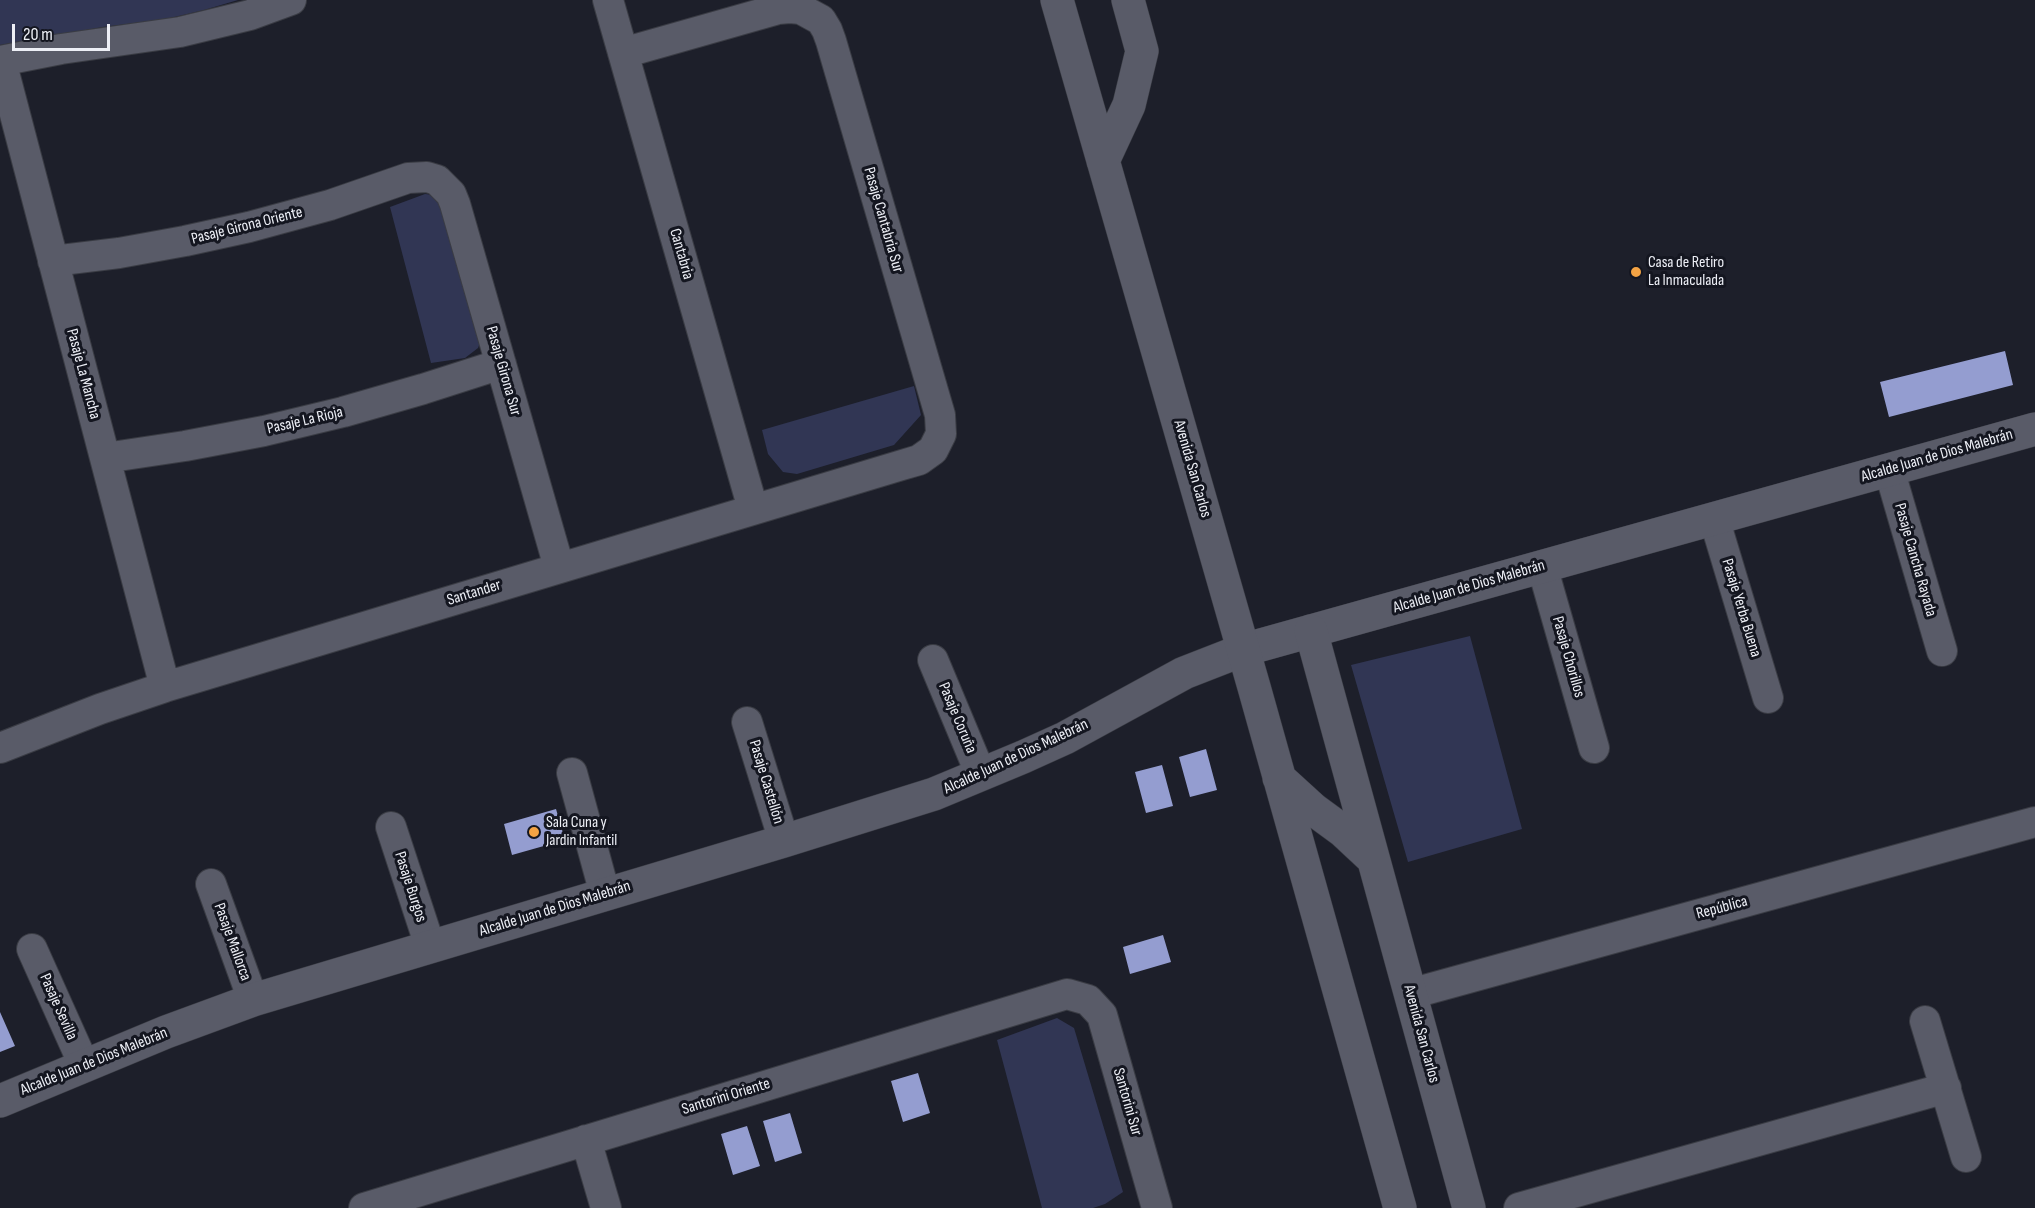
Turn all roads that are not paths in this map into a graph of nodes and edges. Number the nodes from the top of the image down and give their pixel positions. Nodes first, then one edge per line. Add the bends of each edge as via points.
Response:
1 (291, 0) edge
2 (608, 0) edge
3 (1057, 0) edge
4 (1128, 0) edge
5 (623, 53) junction
6 (0, 61) edge
7 (1103, 161) junction
8 (436, 180) joint
9 (53, 261) junction
10 (501, 364) junction
11 (2035, 429) edge
12 (940, 434) joint
13 (105, 458) junction
14 (1889, 469) junction
15 (753, 509) junction
16 (1714, 518) junction
17 (1542, 566) junction
18 (559, 567) junction
19 (1311, 632) junction
20 (1244, 650) junction
21 (1942, 651) dead end
22 (933, 660) dead end
23 (165, 687) junction
24 (1768, 698) dead end
25 (747, 722) dead end
26 (0, 748) edge
27 (1594, 748) dead end
28 (572, 772) dead end
29 (981, 775) junction
30 (1279, 778) junction
31 (2035, 822) edge
32 (391, 827) dead end
33 (1343, 831) junction
34 (784, 841) junction
35 (1374, 860) junction
36 (1306, 872) junction
37 (211, 884) dead end
38 (605, 894) junction
39 (430, 946) junction
40 (32, 949) dead end
41 (1410, 994) junction
42 (253, 1000) junction
43 (1088, 1000) joint
44 (1925, 1021) dead end
45 (84, 1065) junction
46 (1946, 1088) junction
47 (0, 1101) edge
48 (586, 1140) junction
49 (1966, 1157) dead end
50 (364, 1208) edge
51 (606, 1208) edge
52 (1155, 1208) edge
53 (1400, 1208) edge
54 (1469, 1208) edge
55 (1519, 1208) edge

1 - 6 street via 250,15 180,32
2 - 5 street, Cantabria
3 - 7 main road, Avenida San Carlos
4 - 7 main road via 1142,51 1129,105
5 - 12 street, Pasaje Cantabria Sur via 778,9 811,13 821,20 831,41 940,415
5 - 15 street, Cantabria
6 - 9 street, Pasaje La Mancha
7 - 20 main road, Avenida San Carlos
8 - 9 street, Pasaje Girona Oriente via 408,178 330,205 185,241
8 - 10 street, Pasaje Girona Sur via 451,194 455,204
9 - 13 street, Pasaje La Mancha
10 - 13 street, Pasaje La Rioja via 355,409 264,431
10 - 18 street, Pasaje Girona Sur
11 - 14 main road, Alcalde Juan de Dios Malebrán
12 - 15 street, Santander via 933,450 919,460
13 - 23 street, Pasaje La Mancha
14 - 16 main road, Alcalde Juan de Dios Malebrán
14 - 21 street, Pasaje Cancha Rayada
15 - 18 street, Santander
16 - 17 main road, Alcalde Juan de Dios Malebrán
16 - 24 street, Pasaje Yerba Buena
17 - 19 main road, Alcalde Juan de Dios Malebrán
17 - 27 street, Pasaje Chorillos
18 - 23 street, Santander
19 - 20 main road, Alcalde Juan de Dios Malebrán
19 - 35 main road, Avenida San Carlos
20 - 29 main road, Alcalde Juan de Dios Malebrán via 1184,673 1065,738
20 - 30 main road, Avenida San Carlos
22 - 29 street, Pasaje Coruña
23 - 26 street, Santander
25 - 34 street, Pasaje Castellón
28 - 38 street
29 - 34 main road, Alcalde Juan de Dios Malebrán via 934,795
30 - 33 main road
30 - 36 main road, Avenida San Carlos
31 - 41 street, República
32 - 39 street, Pasaje Burgos
33 - 35 main road
33 - 36 main road via 1317,840 1310,850
34 - 38 main road, Alcalde Juan de Dios Malebrán
35 - 41 main road, Avenida San Carlos
36 - 53 main road, Avenida San Carlos
37 - 42 street, Pasaje Mallorca
38 - 39 main road, Alcalde Juan de Dios Malebrán
39 - 42 main road, Alcalde Juan de Dios Malebrán
40 - 45 street, Pasaje Sevilla
41 - 54 main road, Avenida San Carlos
42 - 45 main road, Alcalde Juan de Dios Malebrán
43 - 48 street, Santorini Oriente via 1067,994 1057,996
43 - 52 street, Santorini Sur via 1105,1025
44 - 46 street
45 - 47 main road, Alcalde Juan de Dios Malebrán
46 - 49 street
46 - 55 street
48 - 50 street, Santorini Oriente
48 - 51 street

